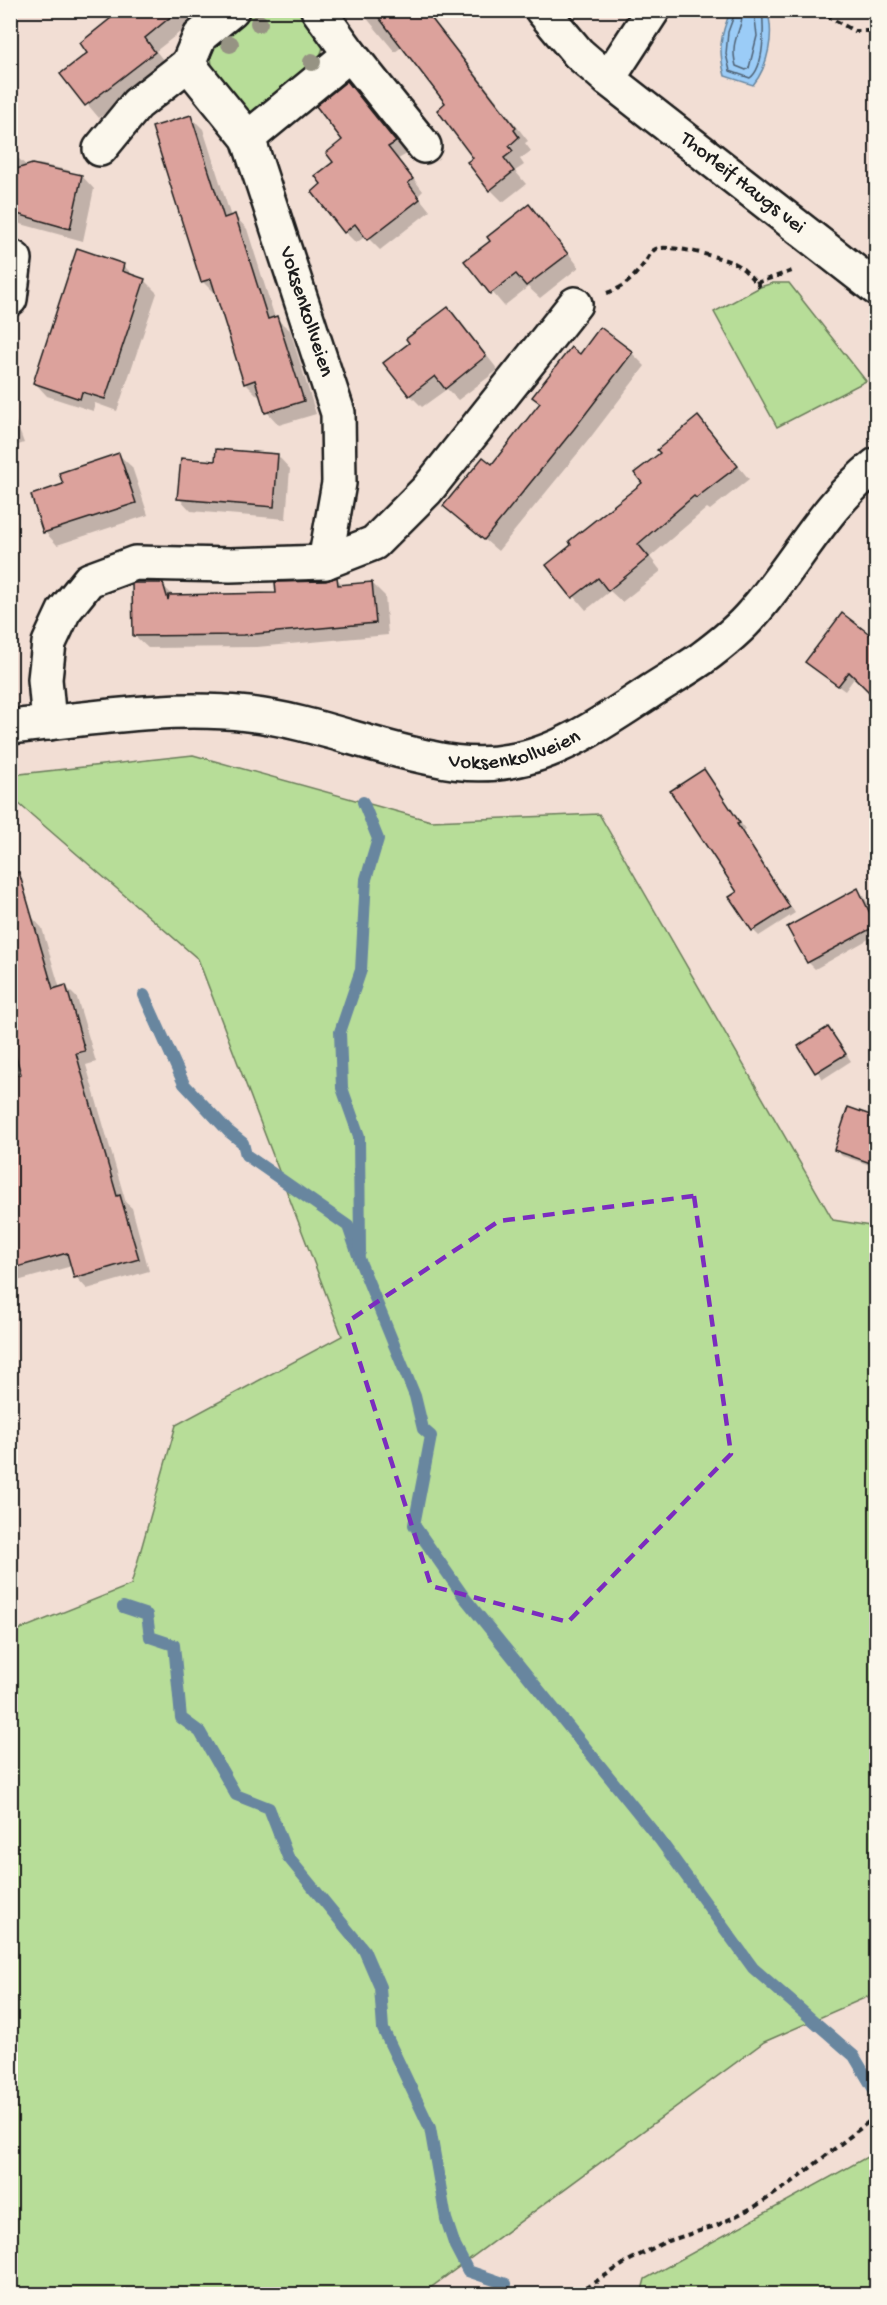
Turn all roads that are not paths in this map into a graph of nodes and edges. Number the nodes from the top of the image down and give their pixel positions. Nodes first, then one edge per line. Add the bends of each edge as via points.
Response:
1 (232, 10) edge
2 (318, 10) edge
3 (543, 10) edge
4 (653, 10) edge
5 (350, 54) junction
6 (188, 64) junction
7 (608, 79) junction
8 (248, 138) junction
9 (424, 146) dead end
10 (100, 149) dead end
11 (10, 256) edge
12 (876, 288) edge
13 (10, 299) edge
14 (575, 304) road end
15 (876, 465) edge
16 (325, 562) junction
17 (49, 723) junction
18 (10, 727) edge

1 - 6 street via 200,36
2 - 5 street
3 - 7 street, Thorleif Haugs vei via 578,53
4 - 7 street
5 - 8 street
5 - 9 street
6 - 8 street, Voksenkollveien
6 - 10 street via 137,104
7 - 12 street, Thorleif Haugs vei
8 - 16 street, Voksenkollveien via 338,413 339,483
11 - 13 street via 15,259
14 - 16 street via 427,490 374,543
15 - 17 street, Voksenkollveien via 822,519 753,614 725,641 608,719 538,753 485,764 452,762 293,721 210,710
16 - 17 street via 135,563 89,580 64,611 49,643 45,679
17 - 18 street, Voksenkollveien

